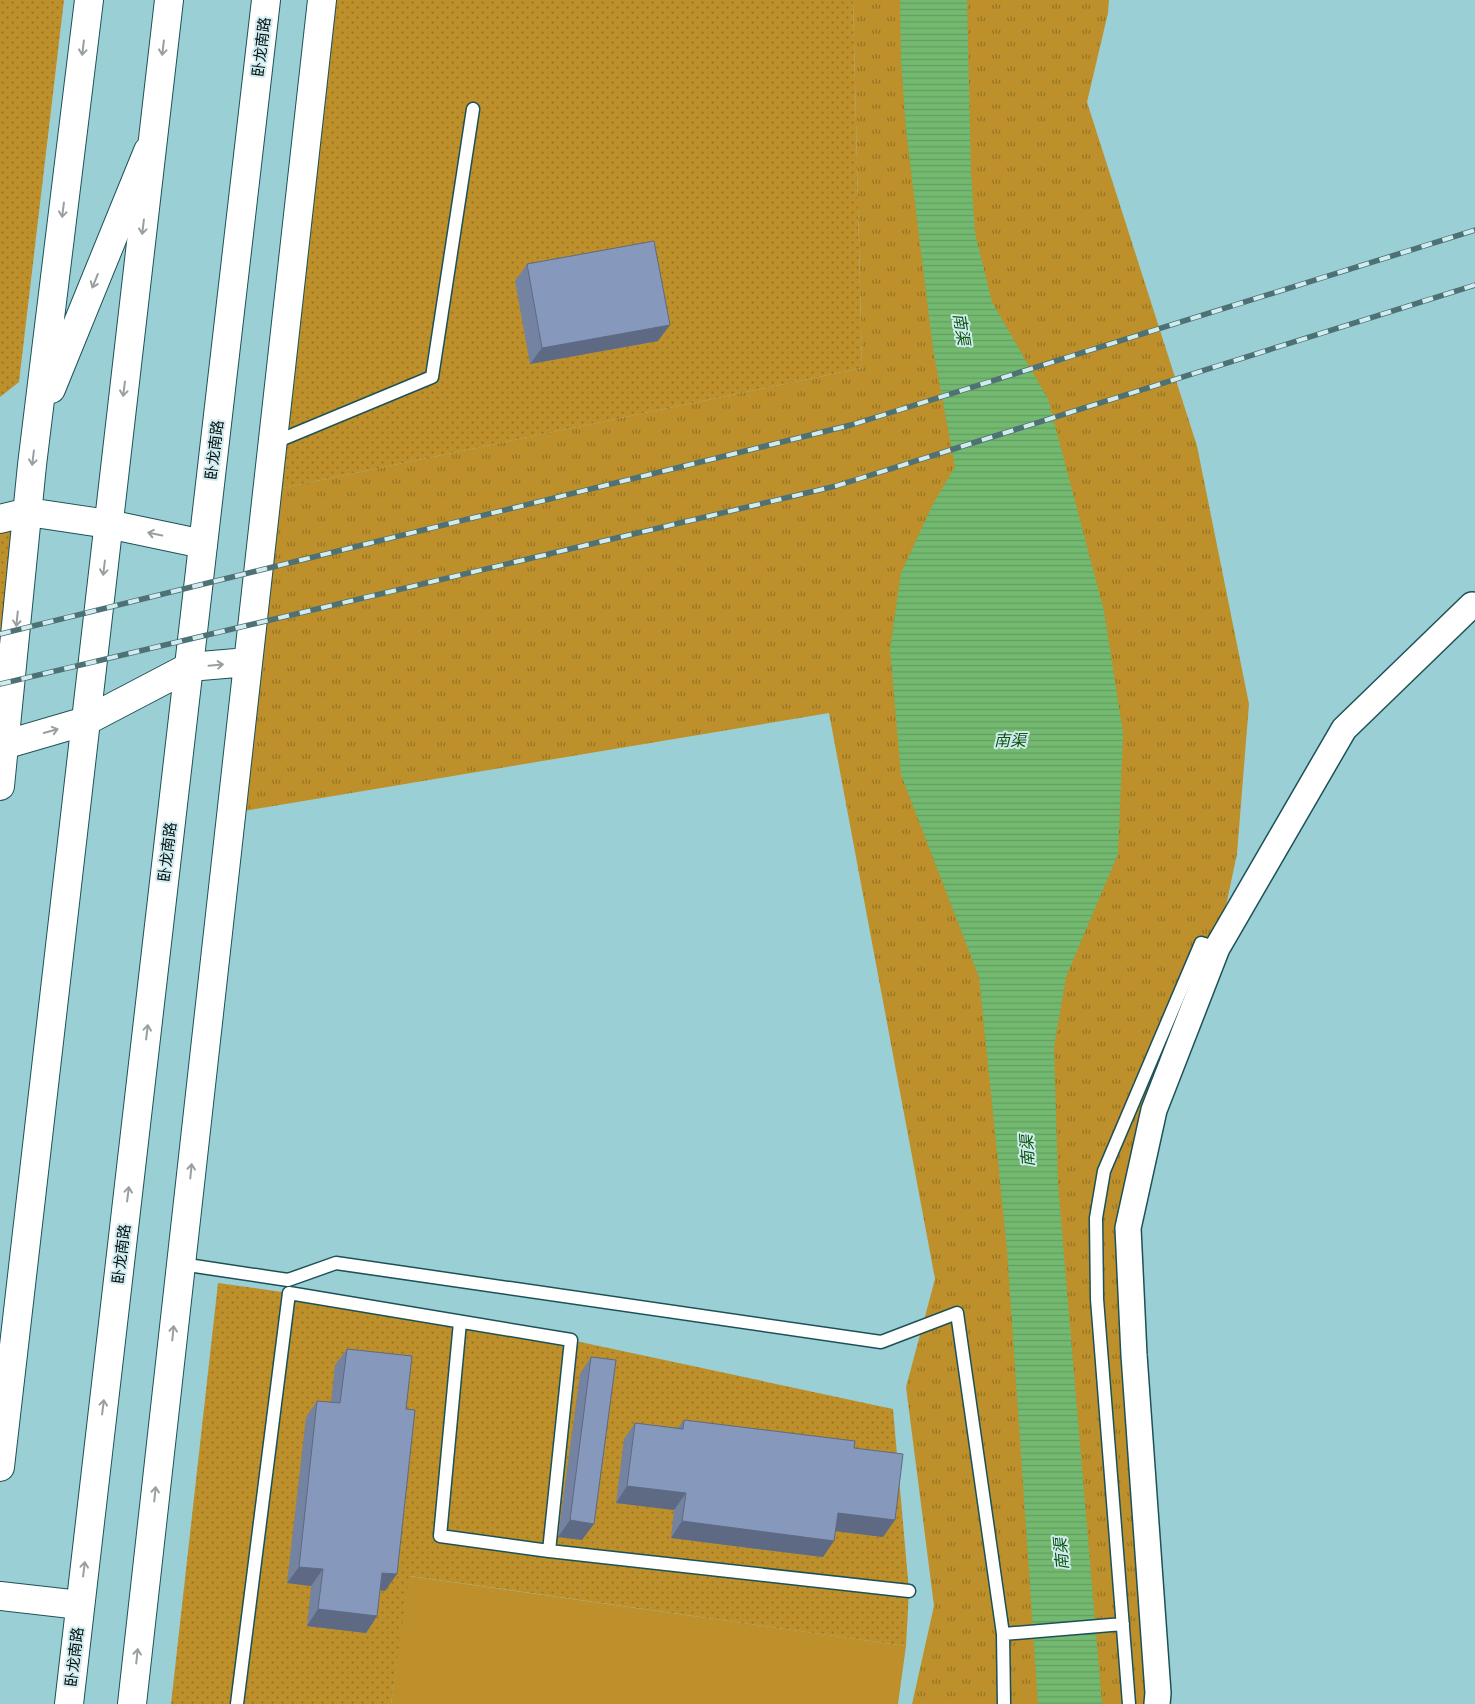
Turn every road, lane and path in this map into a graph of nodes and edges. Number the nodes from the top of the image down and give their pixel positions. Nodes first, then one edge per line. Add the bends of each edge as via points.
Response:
1 (89, 0) edge
2 (169, 0) edge
3 (266, 0) edge
4 (322, 0) edge
5 (473, 109) dead end
6 (153, 138) junction
7 (37, 422) junction
8 (273, 443) junction
9 (28, 512) junction
10 (0, 519) edge
11 (108, 524) junction
12 (203, 544) junction
13 (1472, 605) dead end
14 (248, 662) junction
15 (189, 667) junction
16 (86, 721) junction
17 (2, 745) edge
18 (0, 786) edge
19 (1218, 948) junction
20 (181, 1264) junction
21 (288, 1280) junction
22 (289, 1293) junction
23 (9, 1317) edge
24 (460, 1322) junction
25 (0, 1467) edge
26 (549, 1551) junction
27 (909, 1591) dead end
28 (0, 1596) edge
29 (80, 1604) junction
30 (1123, 1624) junction
31 (1003, 1634) junction
32 (69, 1704) edge
33 (132, 1704) edge
34 (237, 1704) edge
35 (1004, 1704) edge
36 (1129, 1704) edge
37 (1157, 1704) edge

1 -> 7 main road
2 -> 6 main road
3 - 12 main road, 卧龙南路
4 - 8 main road
5 - 8 lane via 432,377
6 -> 7 main road
6 -> 11 main road
7 -> 9 main road
8 - 14 main road
9 - 10 main road
9 - 11 main road
9 -> 17 main road
12 -> 11 main road
11 -> 16 main road
12 - 15 main road, 卧龙南路
13 - 19 street via 1344,729
15 -> 14 main road
20 -> 14 main road
15 - 16 main road
29 -> 15 main road, 卧龙南路
17 -> 16 main road
16 - 23 main road
17 - 18 main road
19 - 30 lane via 1201,942 1104,1171 1096,1218 1097,1299
19 - 37 street via 1154,1110 1128,1228
20 - 21 lane
33 -> 20 main road
21 - 22 lane
21 - 31 lane via 336,1263 881,1342 957,1313
22 - 24 lane
22 - 34 lane
23 - 25 main road
24 - 26 lane via 571,1340
24 - 26 lane via 440,1536
26 - 27 lane
28 - 29 main road
29 - 32 main road, 卧龙南路
30 - 31 lane
30 - 36 lane
31 - 35 lane

